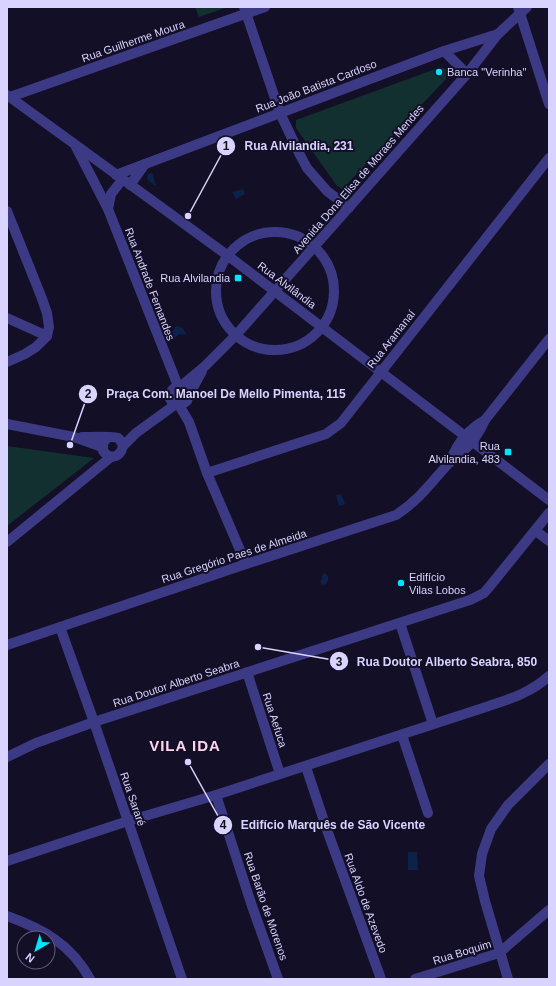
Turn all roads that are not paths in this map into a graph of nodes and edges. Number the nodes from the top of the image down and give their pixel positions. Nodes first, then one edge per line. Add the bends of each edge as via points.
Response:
1 (265, 7) edge
2 (522, 9) edge
3 (245, 10) edge
4 (498, 34) junction
5 (444, 51) junction
6 (466, 74) junction
7 (8, 96) edge
8 (549, 104) edge
9 (280, 113) junction
10 (75, 145) junction
11 (549, 158) edge
12 (145, 164) junction
13 (123, 180) junction
14 (349, 208) junction
15 (108, 209) junction
16 (7, 212) edge
17 (314, 246) junction
18 (227, 255) junction
19 (275, 291) junction
20 (7, 318) edge
21 (322, 327) junction
22 (236, 335) junction
23 (47, 336) junction
24 (549, 339) edge
25 (7, 362) edge
26 (380, 372) junction
27 (179, 396) junction
28 (8, 424) edge
29 (74, 437) junction
30 (108, 437) junction
31 (469, 440) junction
32 (121, 443) junction
33 (105, 451) junction
34 (207, 473) junction
35 (549, 500) edge
36 (549, 512) edge
37 (536, 531) junction
38 (549, 541) edge
39 (7, 542) edge
40 (246, 564) junction
41 (400, 623) junction
42 (60, 627) junction
43 (7, 646) edge
44 (247, 672) junction
45 (549, 676) edge
46 (94, 722) junction
47 (433, 724) junction
48 (402, 735) junction
49 (7, 757) edge
50 (549, 764) edge
51 (306, 766) junction
52 (280, 774) junction
53 (216, 796) junction
54 (428, 813) dead end
55 (128, 821) junction
56 (7, 861) edge
57 (549, 910) edge
58 (7, 916) edge
59 (499, 953) junction
60 (90, 979) edge
61 (182, 979) edge
62 (278, 979) edge
63 (381, 979) edge
64 (415, 979) edge
65 (508, 979) edge

1 - 3 street, Rua Guilherme Moura
2 - 4 street, Avenida Dona Elisa de Moraes Mendes
2 - 8 street
3 - 7 street, Rua Guilherme Moura
3 - 9 street
4 - 5 street, Rua João Batista Cardoso
4 - 6 street, Avenida Dona Elisa de Moraes Mendes
5 - 6 street
5 - 9 street, Rua João Batista Cardoso
6 - 14 street, Avenida Dona Elisa de Moraes Mendes
7 - 10 street, Rua Alvilândia
9 - 12 street, Rua João Batista Cardoso
9 - 14 street via 307,168 327,191
10 - 13 street, Rua Alvilândia
10 - 15 street, Rua Andrade Fernandes
11 - 26 street, Rua Aramanaí
12 - 13 street, Rua João Batista Cardoso
12 - 13 street
13 - 15 street via 111,194
13 - 18 street, Rua Alvilândia
14 - 17 street, Avenida Dona Elisa de Moraes Mendes
15 - 27 street, Rua Andrade Fernandes
16 - 23 street via 47,313
17 - 18 street via 290,234 263,232 243,240
17 - 19 street, Avenida Dona Elisa de Moraes Mendes
17 - 21 street via 326,260 333,276 331,312
18 - 19 street, Rua Alvilândia
18 - 22 street via 216,282 216,297 219,311
19 - 21 street, Rua Alvilândia
19 - 22 street, Avenida Dona Elisa de Moraes Mendes
20 - 23 street
21 - 22 street via 304,343 281,350 257,347
21 - 26 street, Rua Alvilândia
22 - 27 street, Avenida Dona Elisa de Moraes Mendes
23 - 25 street via 36,347
24 - 31 street, Rua Gregório Paes de Almeida via 485,420 481,430
26 - 31 street, Rua Alvilândia
26 - 34 street, Rua Aramanaí via 346,417 326,434
27 - 32 street, Avenida Dona Elisa de Moraes Mendes via 160,415
27 - 34 street, Rua Andrade Fernandes
28 - 29 street
29 - 30 street
29 - 33 street
30 - 32 street via 115,437
30 - 33 street via 104,441
31 - 35 street, Rua Alvilândia
31 - 40 street, Rua Gregório Paes de Almeida via 459,456 450,462 421,496 410,507 396,515
32 - 33 street via 122,450 118,455
33 - 39 street via 90,473
34 - 40 street, Rua Andrade Fernandes
36 - 37 street, Rua Doutor Alberto Seabra
37 - 38 street
37 - 41 street, Rua Doutor Alberto Seabra via 484,593
40 - 42 street, Rua Gregório Paes de Almeida
41 - 44 street, Rua Doutor Alberto Seabra
41 - 47 street
42 - 43 street, Rua Gregório Paes de Almeida
42 - 46 street, Rua Sararé
44 - 46 street, Rua Doutor Alberto Seabra
44 - 52 street, Rua Aefuca
45 - 47 street via 542,683 514,697
46 - 49 street, Rua Doutor Alberto Seabra via 36,743
46 - 55 street, Rua Sararé
47 - 48 street
48 - 51 street
48 - 54 street
50 - 59 street via 508,805 491,829 482,854 479,876
51 - 52 street
51 - 63 street, Rua Aldo de Azevedo
52 - 53 street
53 - 55 street
53 - 62 street, Rua Barão de Morenos
55 - 56 street
55 - 61 street, Rua Sararé
57 - 59 street, Rua Boquim
58 - 60 street via 47,933 61,944
59 - 64 street, Rua Boquim
59 - 65 street

